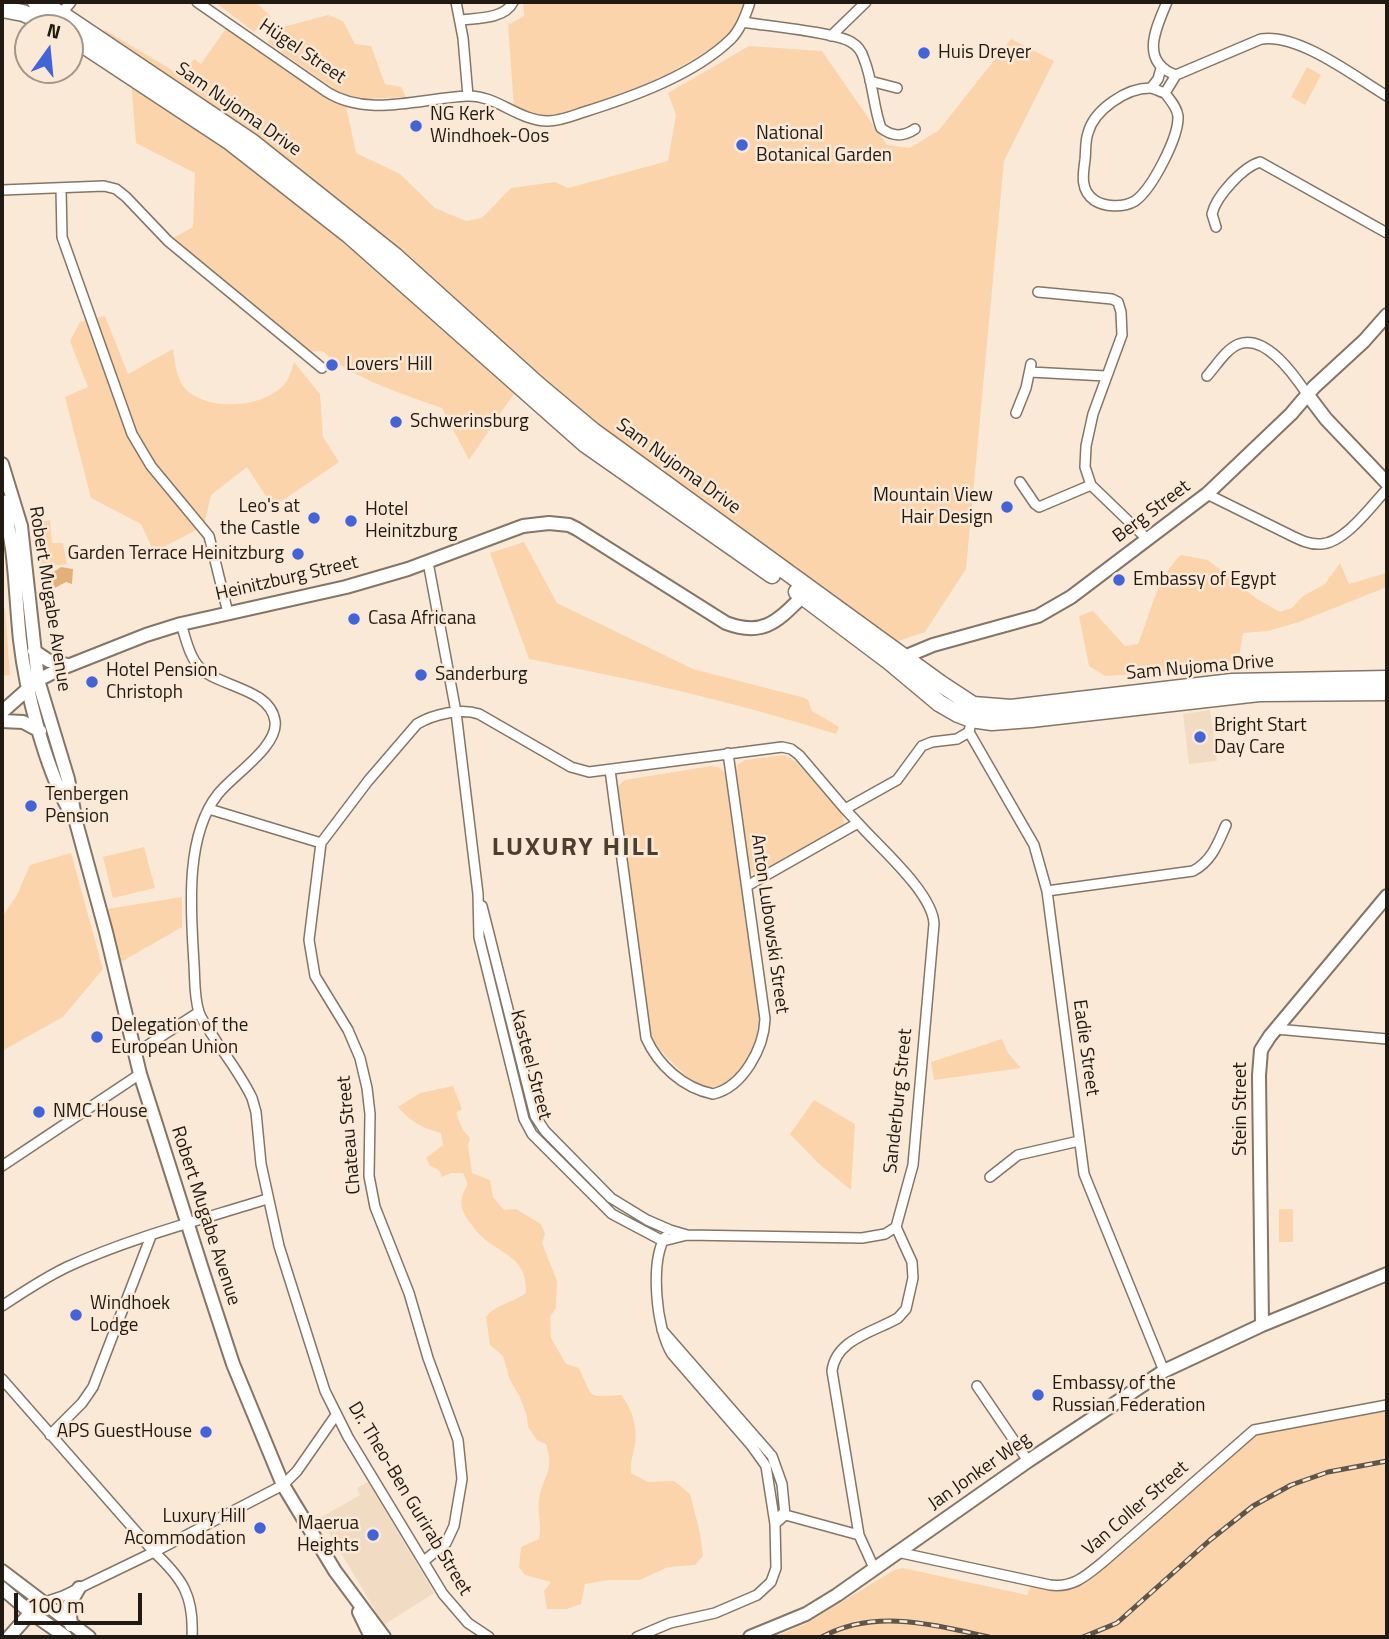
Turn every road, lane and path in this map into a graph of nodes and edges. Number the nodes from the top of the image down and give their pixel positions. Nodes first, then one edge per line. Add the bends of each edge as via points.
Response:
1 (36, 2) edge
2 (197, 2) edge
3 (456, 2) edge
4 (513, 2) edge
5 (750, 2) edge
6 (866, 2) edge
7 (1167, 2) edge
8 (2, 9) edge
9 (32, 14) edge
10 (56, 14) edge
11 (460, 20) junction
12 (743, 22) junction
13 (84, 32) edge
14 (831, 36) junction
15 (84, 45) edge
16 (1161, 68) junction
17 (1177, 75) junction
18 (870, 81) junction
19 (897, 88) dead end
20 (1151, 88) junction
21 (1164, 93) junction
22 (468, 96) junction
23 (1387, 96) edge
24 (915, 129) dead end
25 (61, 188) junction
26 (2, 190) edge
27 (1216, 227) dead end
28 (1387, 233) edge
29 (1038, 292) dead end
30 (1387, 315) edge
31 (322, 368) dead end
32 (1106, 376) junction
33 (1208, 376) dead end
34 (1307, 394) junction
35 (1016, 413) dead end
36 (2, 464) edge
37 (1020, 482) dead end
38 (1387, 483) edge
39 (1091, 485) junction
40 (1387, 489) edge
41 (1207, 494) junction
42 (2, 501) edge
43 (1147, 539) junction
44 (428, 562) junction
45 (807, 592) junction
46 (228, 612) junction
47 (181, 624) junction
48 (34, 651) junction
49 (897, 659) junction
50 (64, 667) junction
51 (1387, 679) edge
52 (33, 685) junction
53 (1387, 692) edge
54 (46, 706) junction
55 (2, 712) edge
56 (456, 712) junction
57 (971, 719) junction
58 (2, 721) edge
59 (40, 731) junction
60 (727, 753) junction
61 (610, 770) junction
62 (209, 809) junction
63 (845, 809) junction
64 (76, 822) junction
65 (858, 823) junction
66 (1226, 825) dead end
67 (321, 843) junction
68 (747, 886) junction
69 (1046, 891) junction
70 (478, 894) junction
71 (1386, 899) edge
72 (199, 1012) junction
73 (1276, 1029) junction
74 (1387, 1039) edge
75 (134, 1054) junction
76 (140, 1074) junction
77 (1079, 1140) junction
78 (2, 1166) edge
79 (990, 1177) dead end
80 (267, 1199) junction
81 (187, 1223) junction
82 (896, 1227) junction
83 (670, 1230) junction
84 (687, 1235) junction
85 (151, 1236) junction
86 (663, 1241) junction
87 (1387, 1274) edge
88 (2, 1306) edge
89 (1262, 1325) junction
90 (661, 1329) junction
91 (1164, 1371) junction
92 (3, 1384) edge
93 (977, 1386) dead end
94 (1387, 1405) edge
95 (336, 1415) junction
96 (50, 1435) junction
97 (1028, 1461) junction
98 (284, 1485) junction
99 (772, 1507) junction
100 (785, 1515) junction
101 (775, 1524) junction
102 (859, 1535) junction
103 (154, 1552) junction
104 (897, 1552) junction
105 (424, 1562) junction
106 (874, 1568) junction
107 (2, 1571) edge
108 (2, 1588) edge
109 (79, 1588) junction
110 (354, 1599) junction
111 (45, 1605) junction
112 (33, 1614) junction
113 (69, 1631) edge
114 (9, 1637) edge
115 (18, 1637) edge
116 (89, 1637) edge
117 (192, 1637) edge
118 (370, 1637) edge
119 (384, 1637) edge
120 (489, 1637) edge
121 (637, 1637) edge
122 (750, 1637) edge

1 - 10 highway, Sam Nujoma Drive
2 - 22 street, Hügel Street via 327,92 352,104
3 - 11 street
4 - 11 street via 500,14
5 - 12 street
6 - 14 street
7 - 16 street via 1154,39 1154,55
8 - 9 highway, Sam Nujoma Drive
11 - 22 street
12 - 14 street
12 - 22 street via 730,40 685,71 624,99 565,118 528,118
13 - 45 highway, Sam Nujoma Drive via 253,143 395,256 593,431
14 - 18 street via 856,46
15 - 45 highway, Sam Nujoma Drive via 182,107 360,244 585,444
16 - 17 street
16 - 20 street
17 - 21 street
17 - 23 street via 1274,37 1300,44
18 - 19 street
18 - 24 street via 881,128 899,136
20 - 21 street
20 - 21 street via 1108,104 1087,134 1083,177 1095,201 1118,206 1137,200 1154,176 1177,130 1178,114
25 - 26 street
25 - 31 street via 116,189 168,242
25 - 46 street via 62,237 132,435 151,466 209,536
27 - 28 street via 1213,210 1220,195 1260,162
29 - 32 street via 1117,301 1122,335
30 - 34 main road, Berg Street
32 - 35 street via 1030,368
32 - 39 street via 1086,446 1085,467
33 - 34 street via 1232,349 1249,343 1276,356
34 - 38 main road
34 - 41 main road, Berg Street via 1292,414
36 - 48 main road, Robert Mugabe Avenue via 21,526
37 - 39 street via 1040,507
39 - 43 street
40 - 41 street via 1342,536 1321,544 1303,541
41 - 43 main road, Berg Street
42 - 52 main road, Robert Mugabe Avenue via 13,554 20,637
43 - 49 main road, Berg Street via 1045,613
44 - 45 main road, Heinitzburg Street via 523,526 559,524 585,533 739,628 766,626
44 - 46 main road, Heinitzburg Street via 346,587
44 - 56 street, Kasteel Street
45 - 49 highway, Sam Nujoma Drive
46 - 47 main road, Heinitzburg Street
47 - 50 main road, Heinitzburg Street
47 - 62 street, Dr. Theo-Ben Gurirab Street via 198,666 253,694 275,720 266,747 229,782
48 - 50 main road
48 - 52 main road, Robert Mugabe Avenue
49 - 57 highway, Sam Nujoma Drive via 948,709
50 - 52 main road, Heinitzburg Street
50 - 54 main road
51 - 57 highway, Sam Nujoma Drive via 1232,682 1011,708
52 - 54 main road, Robert Mugabe Avenue
52 - 55 main road, Heinitzburg Street
52 - 59 main road, Robert Mugabe Avenue
53 - 57 highway, Sam Nujoma Drive via 1259,693 1031,719
54 - 64 main road, Robert Mugabe Avenue
56 - 61 street via 479,714 571,767 589,772
56 - 67 street via 417,724
56 - 70 street, Kasteel Street
57 - 63 street via 957,739 922,746 898,780
57 - 69 street, Eadie Street via 1034,845
58 - 59 main road via 23,722
59 - 64 main road, Robert Mugabe Avenue
60 - 61 street
60 - 63 street via 791,749
60 - 68 street, Anton Lubowski Street
61 - 68 street, Anton Lubowski Street via 646,1038 661,1063 701,1092 718,1093 734,1083 759,1050 764,1034
62 - 67 street
62 - 72 street, Dr. Theo-Ben Gurirab Street via 193,871 192,937
63 - 65 street, Sanderburg Street
64 - 75 main road, Robert Mugabe Avenue
65 - 68 street
65 - 82 street, Sanderburg Street via 921,892 934,916 914,1165
66 - 69 street via 1211,857 1194,871
67 - 105 street, Chateau Street via 309,940 312,965 360,1058 370,1114 373,1197 458,1440 462,1479 454,1525 442,1548
69 - 77 street, Eadie Street
70 - 83 street, Kasteel Street via 538,1123 611,1198
70 - 86 street, Kasteel Street via 479,937 528,1129 612,1214
71 - 73 main road, Stein Street
72 - 75 street
72 - 80 street, Dr. Theo-Ben Gurirab Street via 252,1098
73 - 74 street
73 - 89 main road, Stein Street via 1259,1057
75 - 76 main road, Robert Mugabe Avenue
76 - 78 street
76 - 81 main road, Robert Mugabe Avenue
77 - 79 street via 1018,1155
77 - 91 street, Eadie Street via 1088,1190
80 - 81 street
80 - 95 street, Dr. Theo-Ben Gurirab Street via 304,1330
81 - 85 street
81 - 98 main road, Robert Mugabe Avenue via 233,1364
82 - 84 street, Kasteel Street via 886,1234 862,1238
82 - 102 street via 913,1266 906,1309 898,1318 838,1350 833,1361
83 - 84 street, Kasteel Street
83 - 86 street
84 - 86 street, Kasteel Street
85 - 88 street via 69,1266
85 - 96 street via 93,1387
86 - 90 street via 656,1293
87 - 89 main road, Jan Jonker Weg
89 - 91 main road, Jan Jonker Weg
90 - 99 street via 672,1354 762,1460 769,1475
90 - 100 street via 772,1456 782,1484
91 - 97 main road, Jan Jonker Weg
92 - 96 street
93 - 97 street
94 - 104 street, Van Coller Street via 1254,1430 1103,1562 1070,1585 1050,1585
95 - 98 street
95 - 105 street, Dr. Theo-Ben Gurirab Street
96 - 103 street
97 - 104 main road, Jan Jonker Weg
98 - 103 street
98 - 110 main road, Robert Mugabe Avenue
99 - 100 street
99 - 101 street
100 - 101 street
100 - 102 street
101 - 121 street via 776,1568 764,1590 715,1613 670,1623
102 - 106 street
103 - 109 street
103 - 117 street via 186,1588
104 - 106 main road, Jan Jonker Weg
105 - 120 street, Dr. Theo-Ben Gurirab Street via 457,1613
106 - 122 main road, Jan Jonker Weg via 806,1614
107 - 111 main road
108 - 112 main road
109 - 111 street
109 - 113 main road via 69,1605
110 - 118 main road, Robert Mugabe Avenue
110 - 119 main road, Robert Mugabe Avenue
111 - 112 main road
111 - 113 main road
112 - 113 main road
112 - 114 main road
112 - 115 main road
113 - 116 main road

